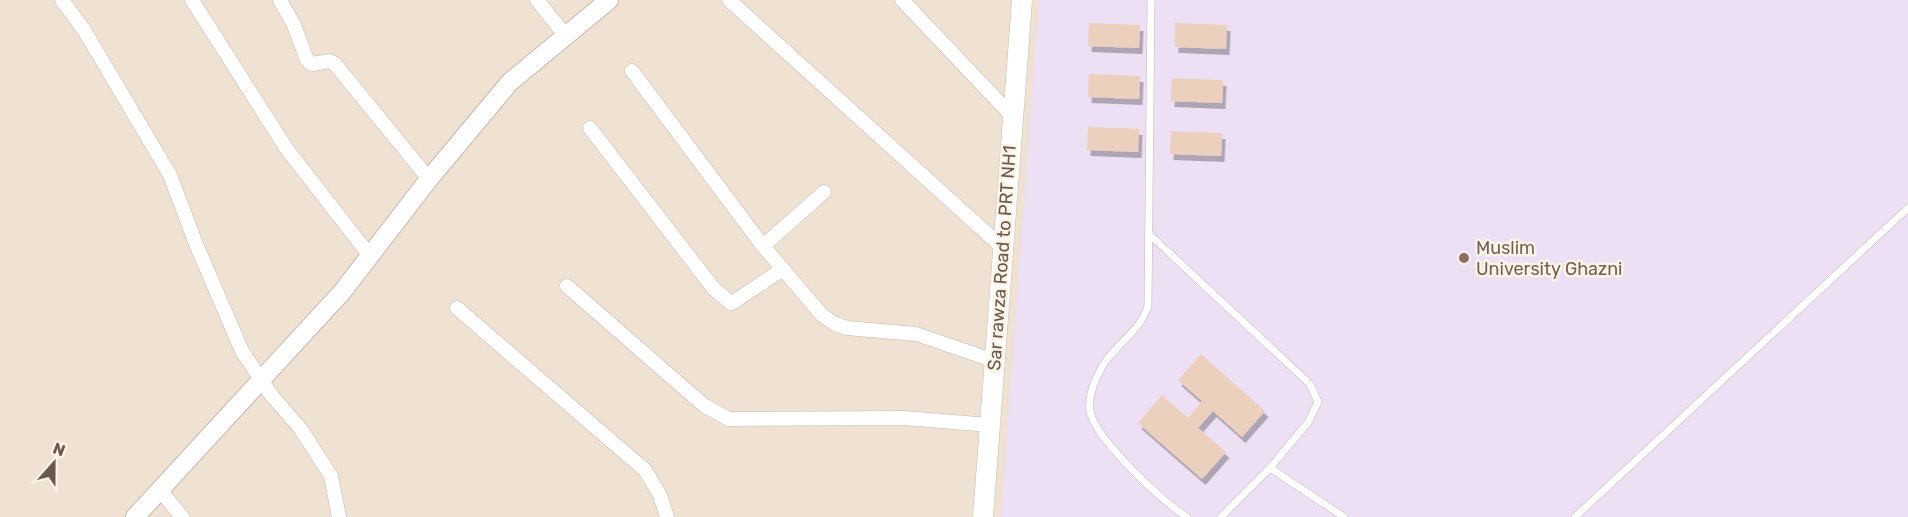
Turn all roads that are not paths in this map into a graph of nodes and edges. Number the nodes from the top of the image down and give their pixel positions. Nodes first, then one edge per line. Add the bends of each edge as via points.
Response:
1 (62, 0) edge
2 (192, 0) edge
3 (280, 0) edge
4 (537, 0) edge
5 (609, 0) edge
6 (729, 0) edge
7 (902, 0) edge
8 (1151, 0) edge
9 (1019, 3) edge
10 (566, 36) junction
11 (632, 71) dead end
12 (1013, 117) junction
13 (590, 128) dead end
14 (429, 179) junction
15 (824, 192) dead end
16 (1908, 208) edge
17 (1149, 234) junction
18 (763, 246) junction
19 (1003, 248) junction
20 (369, 256) junction
21 (783, 269) junction
22 (567, 286) dead end
23 (457, 308) dead end
24 (995, 360) junction
25 (263, 380) junction
26 (990, 425) junction
27 (1270, 468) junction
28 (160, 490) junction
29 (135, 517) edge
30 (182, 517) edge
31 (339, 517) edge
32 (667, 517) edge
33 (983, 517) edge
34 (1187, 517) edge
35 (1221, 517) edge
36 (1344, 517) edge
37 (1575, 517) edge

1 - 25 street via 170,175 242,351
2 - 20 street via 286,148
3 - 14 street via 307,60 312,64 335,64
4 - 10 street
5 - 10 street
6 - 19 street
7 - 12 street
8 - 17 lane
9 - 12 main road, Sar rawza Road to PRT NH1
10 - 14 street via 510,82
11 - 18 street
12 - 19 main road, Sar rawza Road to PRT NH1
13 - 21 street via 726,300 735,301
14 - 20 street
15 - 18 street
16 - 37 lane
17 - 27 lane via 1310,384 1318,402 1309,421
17 - 34 lane via 1148,306 1143,321 1103,366 1092,389 1090,410 1096,429 1114,452
18 - 21 street
19 - 24 main road, Sar rawza Road to PRT NH1
20 - 25 street
21 - 24 street via 822,315 835,324 916,334
22 - 26 street via 684,388 729,419 904,418
23 - 32 street via 645,470
24 - 26 main road, Sar rawza Road to PRT NH1
25 - 28 street
25 - 31 street via 331,476
26 - 33 main road, Sar rawza Road to PRT NH1
27 - 35 lane
27 - 36 lane
28 - 29 street
28 - 30 street

